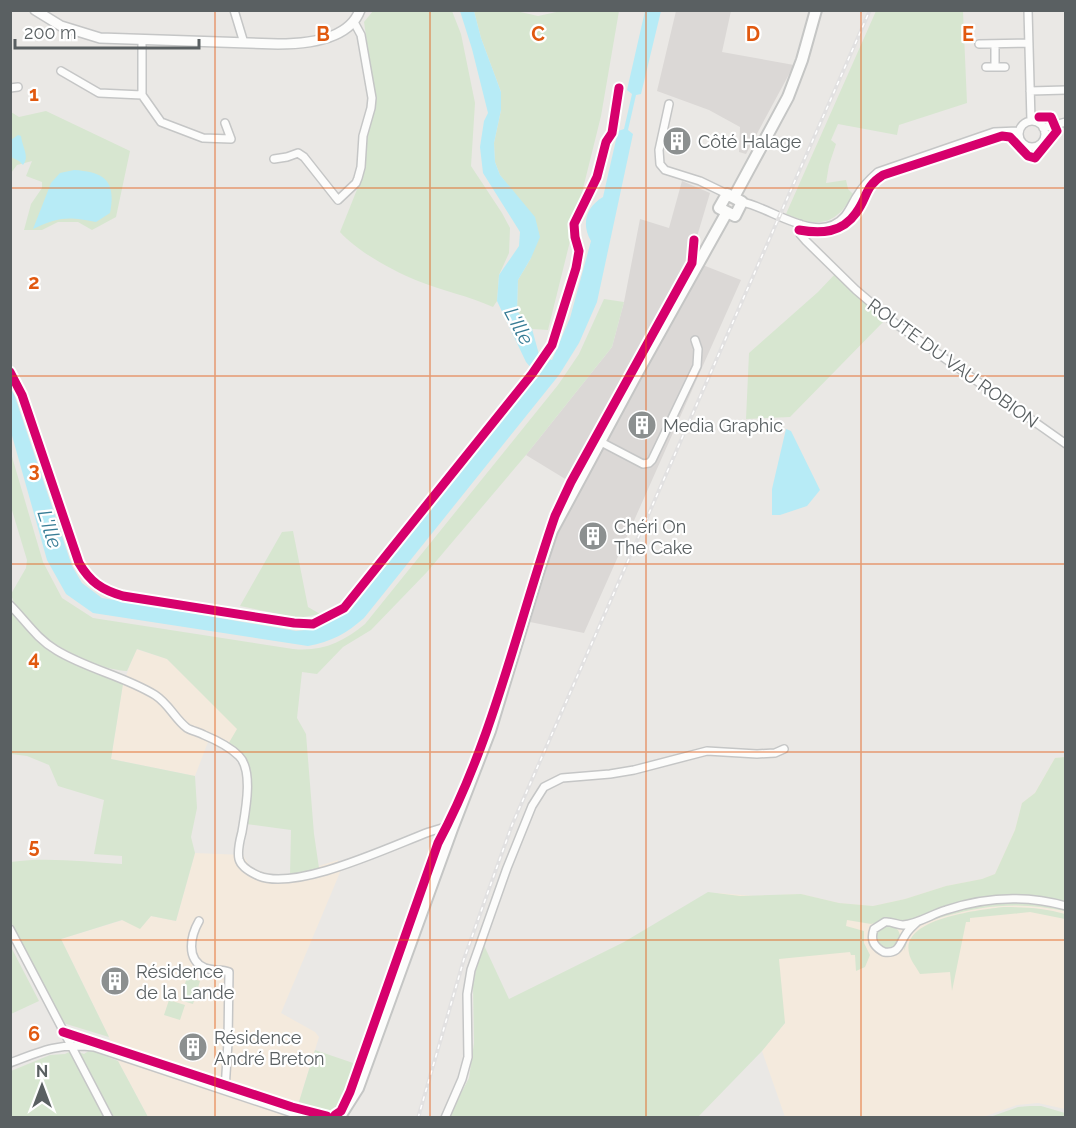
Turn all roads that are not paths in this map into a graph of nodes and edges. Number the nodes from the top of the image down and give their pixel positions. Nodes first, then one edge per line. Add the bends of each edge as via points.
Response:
1 (35, 10) edge
2 (234, 10) edge
3 (360, 10) edge
4 (816, 10) edge
5 (1028, 10) edge
6 (354, 22) junction
7 (142, 41) junction
8 (244, 43) junction
9 (1029, 43) junction
10 (979, 44) dead end
11 (995, 44) junction
12 (986, 67) dead end
13 (995, 67) junction
14 (1005, 67) dead end
15 (61, 71) dead end
16 (1065, 90) edge
17 (1030, 91) junction
18 (142, 94) junction
19 (669, 104) dead end
20 (1031, 121) junction
21 (1065, 122) edge
22 (225, 123) dead end
23 (1043, 128) junction
24 (1019, 131) junction
25 (274, 159) dead end
26 (734, 197) junction
27 (727, 212) junction
28 (800, 224) junction
29 (695, 340) dead end
30 (599, 441) junction
31 (1065, 444) edge
32 (10, 605) edge
33 (784, 749) dead end
34 (452, 829) junction
35 (1065, 906) edge
36 (199, 921) dead end
37 (917, 922) junction
38 (895, 923) junction
39 (10, 929) edge
40 (904, 936) junction
41 (72, 1044) junction
42 (10, 1063) edge
43 (358, 1088) junction
44 (225, 1090) junction
45 (110, 1118) edge
46 (307, 1118) edge
47 (339, 1118) edge
48 (345, 1118) edge
49 (445, 1118) edge

1 - 7 street via 90,36
2 - 8 street
3 - 6 street
4 - 26 main road via 788,97
5 - 9 street
6 - 8 street via 338,33 307,42
6 - 25 street via 361,35 372,98 356,183 338,200 298,153
7 - 8 street
7 - 18 street
9 - 11 street
9 - 17 street
10 - 11 street
11 - 13 street
12 - 13 street
13 - 14 street
15 - 18 street via 99,93
16 - 17 street
17 - 20 street
18 - 22 street via 163,124 198,136 231,139
19 - 26 street via 659,150 660,164 665,170
20 - 23 street
20 - 24 street
21 - 23 street
23 - 24 street via 1044,138 1034,146 1024,144
24 - 28 street via 994,132 890,166 868,180 837,223 823,227
26 - 27 main road via 719,207
26 - 27 main road via 735,216
26 - 28 street
27 - 30 main road
28 - 31 street, ROUTE DU VAU ROBION via 800,234 806,241 886,316
29 - 30 street via 697,366 649,464
30 - 34 main road via 552,531 490,730
32 - 34 street via 56,650 153,694 186,727 239,757 245,766 247,784 238,856 242,866 258,876 279,880 303,877 429,832
33 - 49 street via 757,754 707,751 634,770 562,778 544,787 532,806 507,868 471,970 467,1064
34 - 43 main road
35 - 37 street via 1032,899 990,900 956,907
36 - 44 street via 191,938 195,959 202,967 229,972
37 - 38 street
37 - 40 street
38 - 40 street
38 - 40 street via 879,924 873,932 874,945 884,952 894,951
39 - 41 street
41 - 42 street
41 - 44 street via 122,1055
41 - 45 street
43 - 47 main road
43 - 48 main road
44 - 46 street

